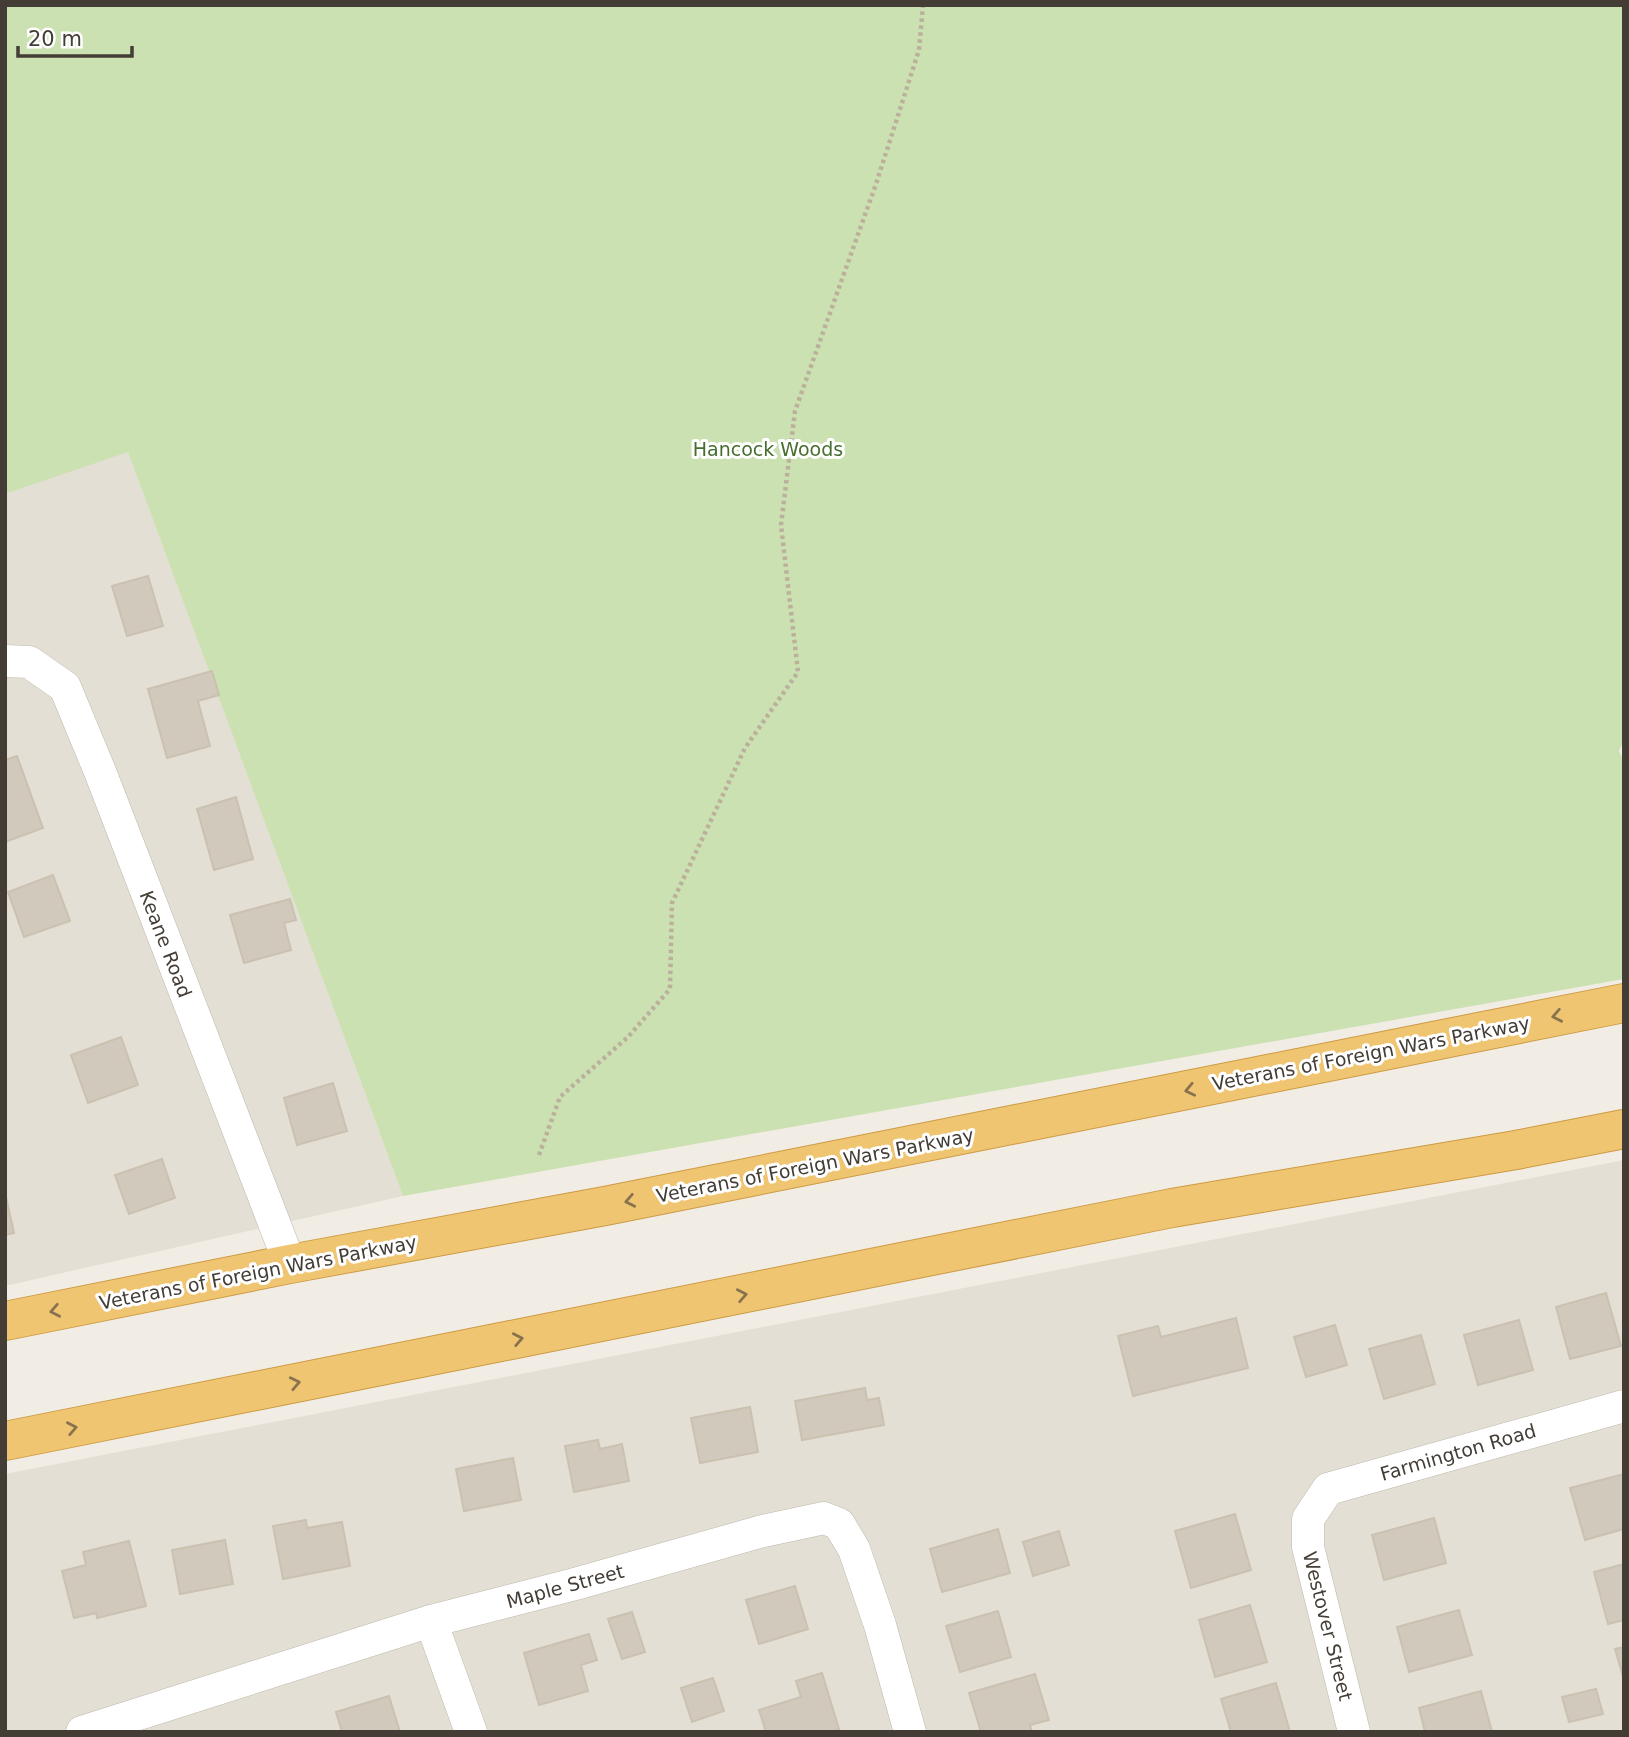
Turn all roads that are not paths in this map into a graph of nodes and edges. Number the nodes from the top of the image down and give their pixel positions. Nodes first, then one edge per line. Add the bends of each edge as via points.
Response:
1 (5, 661) edge
2 (1624, 1003) edge
3 (1624, 1129) edge
4 (290, 1264) junction
5 (5, 1321) edge
6 (1624, 1406) edge
7 (5, 1441) edge
8 (1308, 1519) joint
9 (431, 1620) junction
10 (82, 1732) edge
11 (471, 1732) edge
12 (910, 1732) edge
13 (1354, 1732) edge

1 - 4 street, Keane Road via 29,662 65,687
2 -> 4 highway, Veterans of Foreign Wars Parkway via 605,1206
7 -> 3 highway via 1172,1208
4 -> 5 highway, Veterans of Foreign Wars Parkway
6 - 8 street, Farmington Road via 1328,1489
8 - 13 street, Westover Street via 1308,1547
9 - 10 street, Maple Street
9 - 11 street
9 - 12 street, Maple Street via 824,1518 839,1524 854,1549

